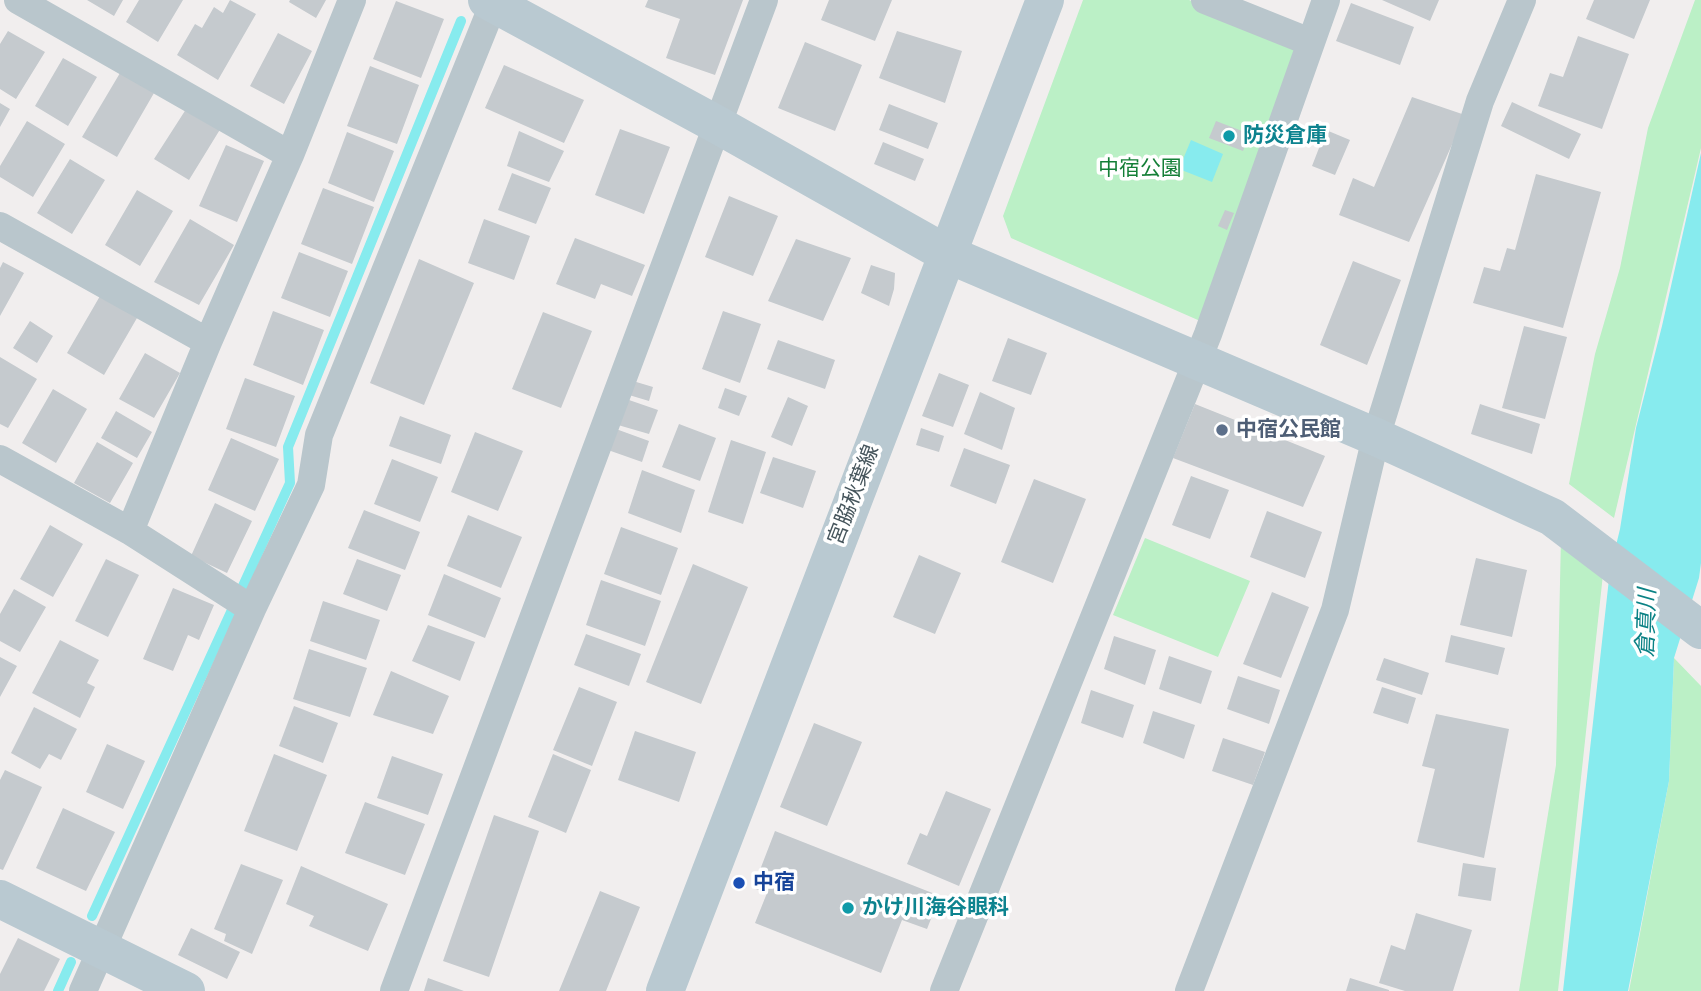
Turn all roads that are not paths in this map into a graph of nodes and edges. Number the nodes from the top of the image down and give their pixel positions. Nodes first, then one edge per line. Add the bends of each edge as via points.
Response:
1 (18, 0) edge
2 (352, 0) edge
3 (764, 0) edge
4 (1045, 0) edge
5 (1205, 0) edge
6 (1326, 0) edge
7 (1521, 0) edge
8 (492, 1) edge
9 (1310, 42) junction
10 (716, 124) junction
11 (290, 155) junction
12 (0, 226) edge
13 (947, 254) junction
14 (208, 342) junction
15 (1197, 360) junction
16 (1376, 437) junction
17 (0, 460) edge
18 (130, 531) junction
19 (252, 609) junction
20 (1701, 630) edge
21 (0, 899) edge
22 (103, 949) junction
23 (83, 991) edge
24 (186, 991) edge
25 (394, 991) edge
26 (665, 991) edge
27 (944, 991) edge
28 (1189, 991) edge

1 - 11 street
2 - 11 street
3 - 10 street
4 - 13 street, 宮脇秋葉線
5 - 9 street
6 - 9 street
7 - 16 street via 1480,101
8 - 10 street
8 - 19 street via 318,435 311,485
9 - 15 street
10 - 13 street
10 - 25 street
11 - 14 street
12 - 14 street
13 - 15 street
13 - 26 street, 宮脇秋葉線
14 - 18 street
15 - 16 street
15 - 27 street
16 - 20 street via 1552,517
16 - 28 street via 1335,610
17 - 18 street
18 - 19 street
19 - 22 street
21 - 22 street
22 - 23 street
22 - 24 street

